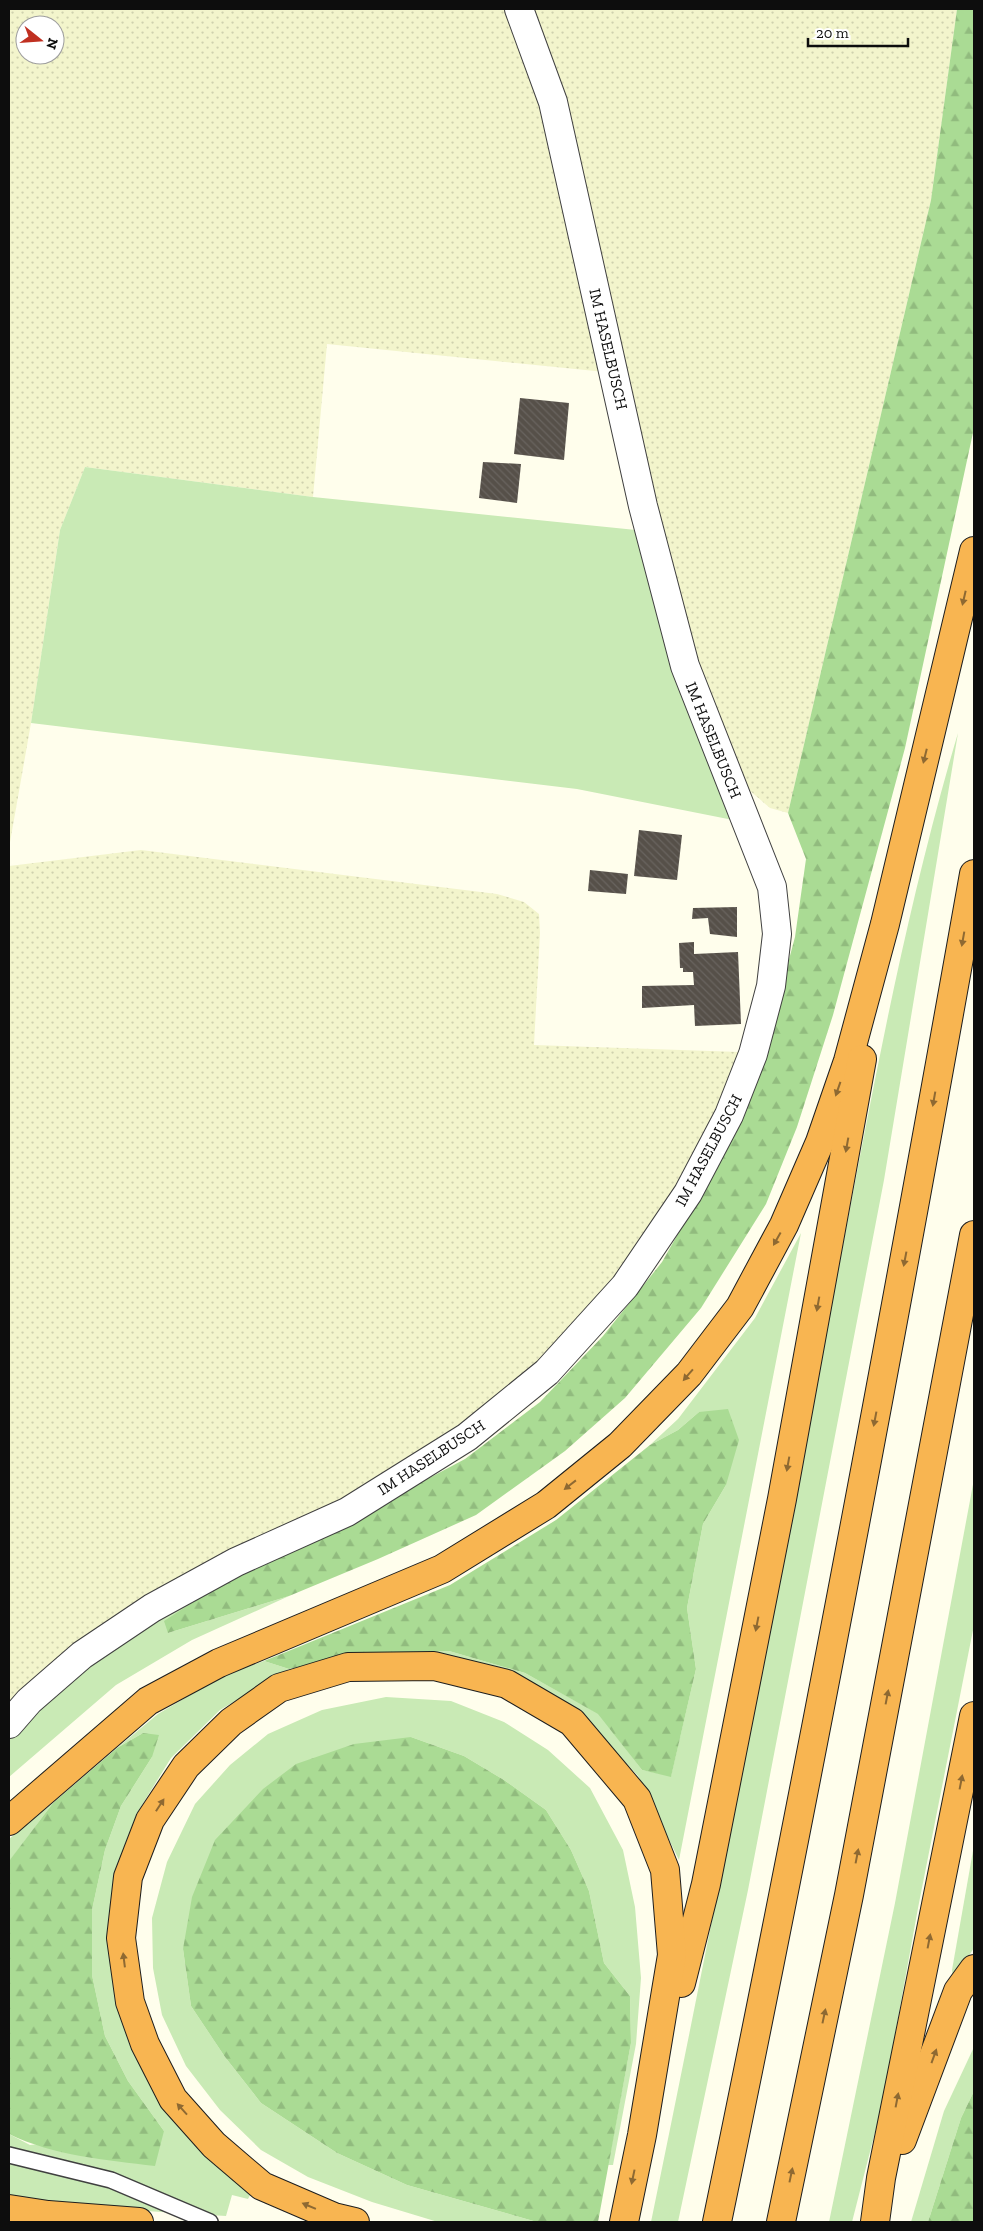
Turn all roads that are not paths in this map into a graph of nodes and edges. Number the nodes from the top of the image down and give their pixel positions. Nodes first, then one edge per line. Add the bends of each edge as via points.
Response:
1 (520, 9) edge
2 (974, 551) edge
3 (974, 874) edge
4 (884, 924) junction
5 (974, 1235) edge
6 (974, 1716) edge
7 (9, 1724) edge
8 (9, 1821) edge
9 (974, 1969) edge
10 (642, 2135) junction
11 (9, 2155) edge
12 (9, 2209) edge
13 (877, 2211) edge
14 (624, 2220) edge
15 (140, 2222) edge
16 (210, 2222) edge
17 (355, 2222) edge
18 (717, 2222) edge
19 (781, 2222) edge

1 - 7 street, IM HASELBUSCH via 553,102 643,506 684,666 772,888 777,934 771,986 753,1054 729,1115 688,1193 624,1286 547,1372 466,1437 346,1512 236,1562 152,1608 82,1655 29,1700
2 -> 4 highway
3 -> 18 highway via 919,1187 793,1854
4 -> 8 highway via 848,1060 820,1142 784,1225 740,1307 689,1374 620,1445 546,1505 442,1569 219,1663 148,1701
4 -> 10 highway via 782,1499 706,1884
19 -> 5 highway via 849,1895
13 -> 6 highway
13 -> 9 highway via 958,1991
10 -> 14 highway
17 -> 10 highway via 334,2217 262,2186 214,2145 173,2099 144,2044 130,2002 121,1938 128,1877 150,1820 186,1766 231,1722 279,1688 348,1668 434,1666 507,1684 572,1722 637,1799 665,1870 672,1955
11 - 16 lane via 111,2180
12 - 15 highway

